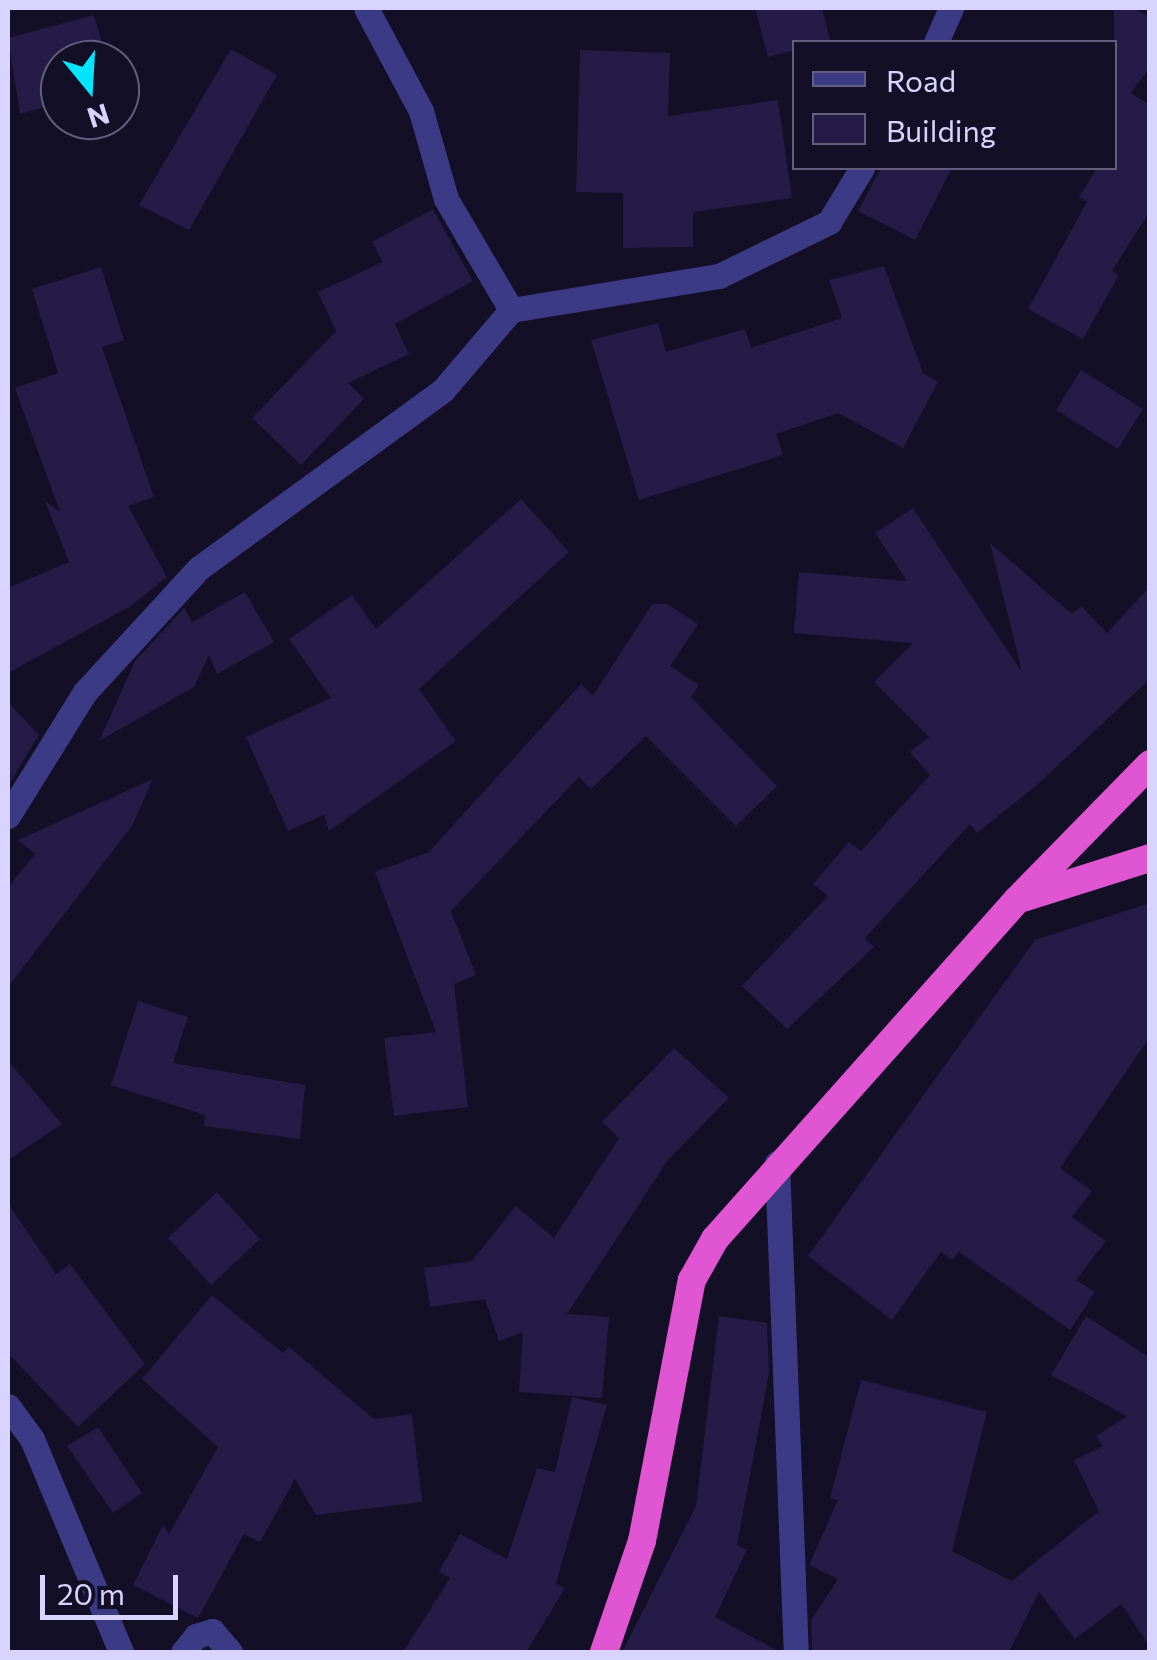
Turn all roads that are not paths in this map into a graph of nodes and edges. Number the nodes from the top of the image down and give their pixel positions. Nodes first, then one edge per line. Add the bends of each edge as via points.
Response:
1 (366, 8) edge
2 (951, 8) edge
3 (937, 40) edge
4 (861, 170) edge
5 (511, 310) junction
6 (1150, 764) edge
7 (8, 816) edge
8 (1150, 858) edge
9 (1017, 900) junction
10 (777, 1163) junction
11 (8, 1406) edge
12 (121, 1652) edge
13 (183, 1652) edge
14 (230, 1652) edge
15 (604, 1652) edge
16 (796, 1652) edge

1 - 5 street via 422,111 446,199
2 - 3 street
4 - 5 street via 830,222 719,276
5 - 7 street via 442,390 199,568 85,692
6 - 9 highway
8 - 9 highway
9 - 10 highway
10 - 15 highway via 714,1238 692,1280 642,1541
10 - 16 street
11 - 12 street via 32,1439
13 - 14 street via 207,1631

